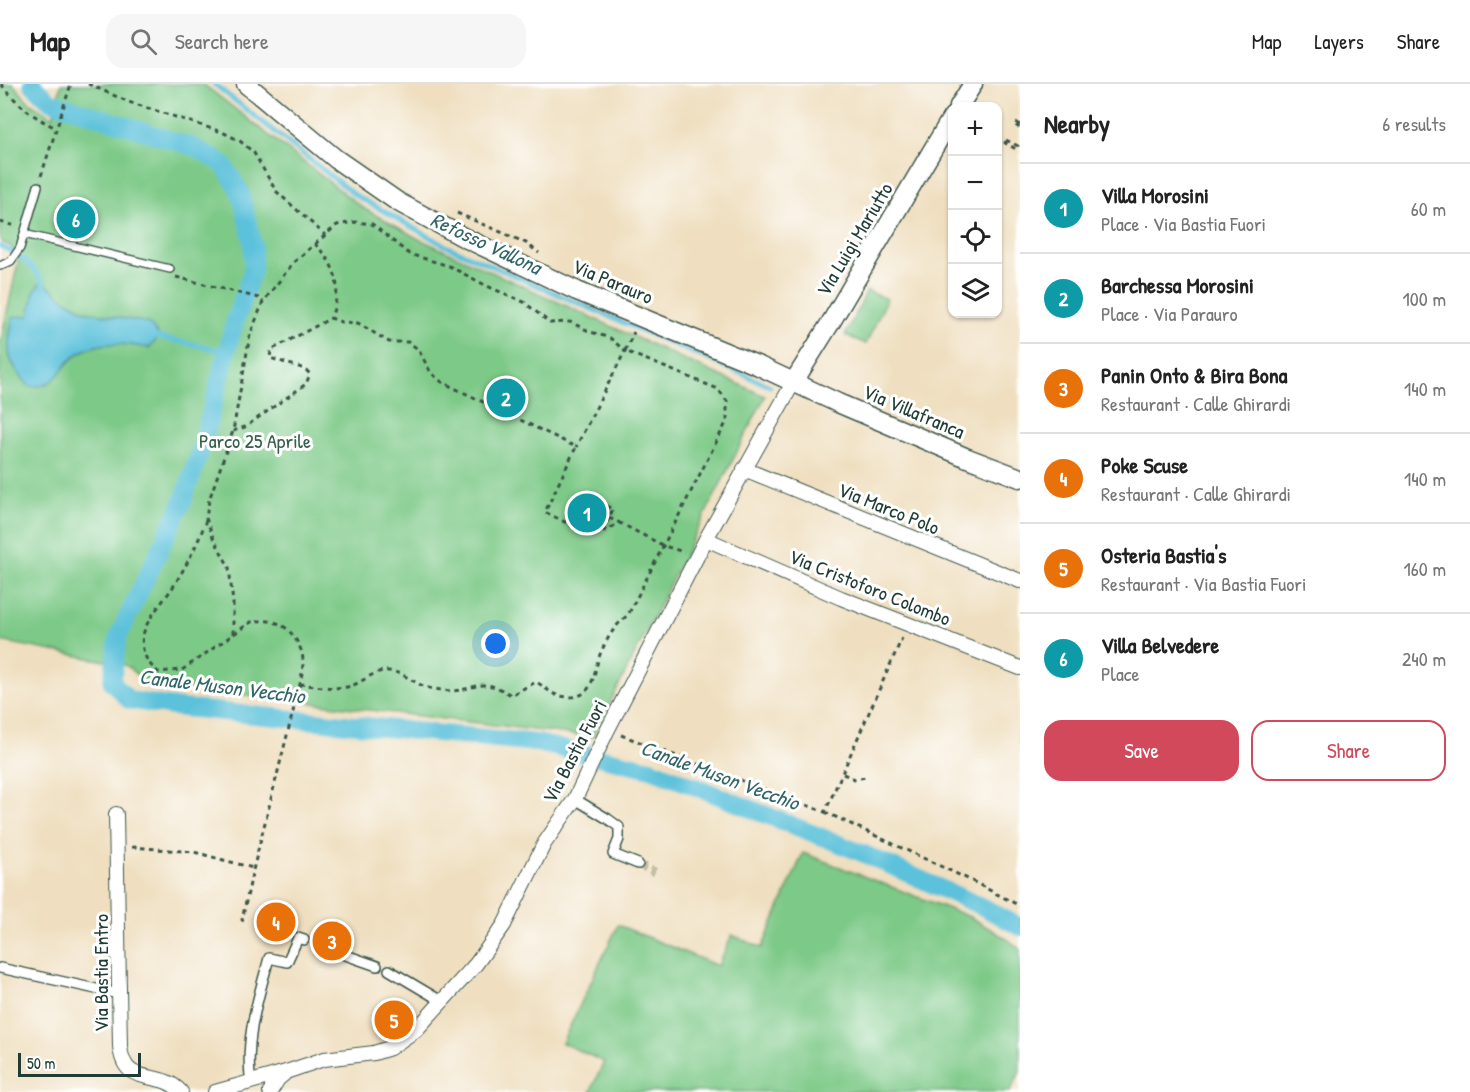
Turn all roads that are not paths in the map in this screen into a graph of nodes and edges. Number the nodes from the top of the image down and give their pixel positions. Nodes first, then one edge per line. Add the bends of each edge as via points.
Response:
1 (246, 84) edge
2 (973, 84) edge
3 (962, 102) edge
4 (948, 124) edge
5 (38, 186) road end
6 (24, 234) junction
7 (0, 266) edge
8 (170, 269) road end
9 (793, 383) junction
10 (744, 469) junction
11 (1020, 478) edge
12 (706, 539) junction
13 (1020, 581) edge
14 (1020, 668) edge
15 (574, 799) junction
16 (116, 814) dead end
17 (638, 864) tunnel mouth
18 (301, 939) road end
19 (317, 945) dead end
20 (377, 966) dead end
21 (0, 968) edge
22 (389, 970) dead end
23 (119, 994) junction
24 (444, 1002) junction
25 (286, 1072) junction
26 (251, 1087) edge
27 (181, 1092) edge
28 (215, 1092) edge
29 (270, 1092) edge

1 - 9 main road, Via Parauro via 336,159 398,202 577,291
2 - 3 main road
4 - 9 main road, Via Luigi Mariutto
5 - 6 lane
6 - 7 lane via 11,261
6 - 8 lane
9 - 10 street, Via Bastia Fuori
9 - 11 main road, Via Villafranca
10 - 12 street, Via Bastia Fuori
10 - 13 street, Via Marco Polo
12 - 14 street, Via Cristoforo Colombo
12 - 15 street, Via Bastia Fuori
15 - 17 street via 619,827 613,854
15 - 24 street, Via Bastia Fuori via 544,844 504,925
16 - 23 street, Via Bastia Entro
18 - 26 street via 288,962 268,958 252,1022
19 - 20 street
21 - 23 street
22 - 24 street
23 - 27 street, Via Bastia Entro via 123,1065 135,1073 167,1081
24 - 25 street, Via Bastia Fuori via 416,1030 390,1048 324,1059
25 - 26 street, Via Bastia Fuori
25 - 29 street
26 - 28 street, Via Bastia Fuori

